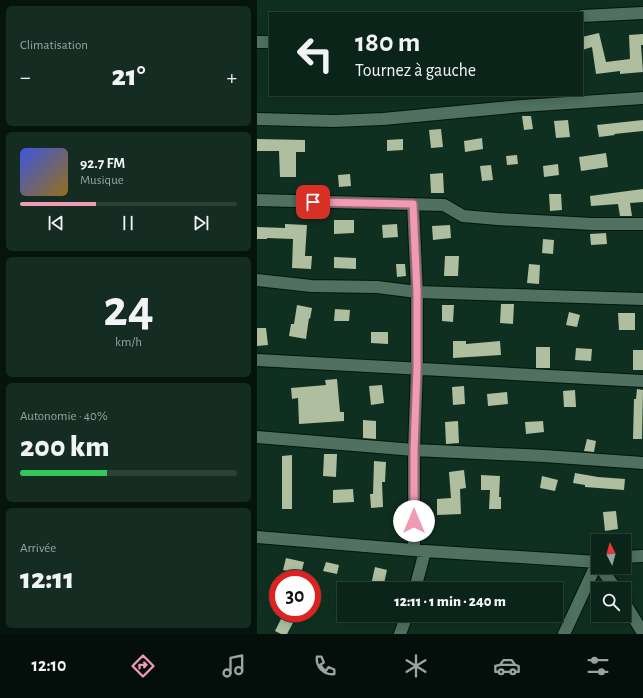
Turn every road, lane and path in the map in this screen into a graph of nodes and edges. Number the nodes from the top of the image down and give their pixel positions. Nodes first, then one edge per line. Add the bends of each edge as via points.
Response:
1 (643, 13) edge
2 (583, 16) edge
3 (257, 42) edge
4 (269, 42) edge
5 (643, 98) edge
6 (257, 119) edge
7 (257, 200) edge
8 (413, 204) junction
9 (643, 224) edge
10 (257, 280) edge
11 (417, 292) junction
12 (643, 299) edge
13 (257, 360) edge
14 (417, 368) junction
15 (643, 381) edge
16 (257, 437) edge
17 (414, 450) junction
18 (643, 463) edge
19 (257, 537) edge
20 (420, 550) junction
21 (643, 556) edge
22 (631, 557) edge
23 (591, 563) edge
24 (593, 574) edge
25 (416, 582) edge
26 (631, 613) edge
27 (404, 622) edge
28 (643, 633) edge
29 (400, 634) edge
30 (564, 634) edge

1 - 2 street
3 - 4 street
5 - 6 street via 383,119
7 - 8 street
8 - 9 street via 444,205 463,216 592,224
8 - 11 street
10 - 11 street
11 - 12 street
11 - 14 street
13 - 14 street
14 - 15 street
14 - 17 street
16 - 17 street
17 - 18 street
17 - 20 street
19 - 20 street
20 - 23 street
20 - 25 street
21 - 22 street
24 - 30 street
26 - 28 street
27 - 29 street

